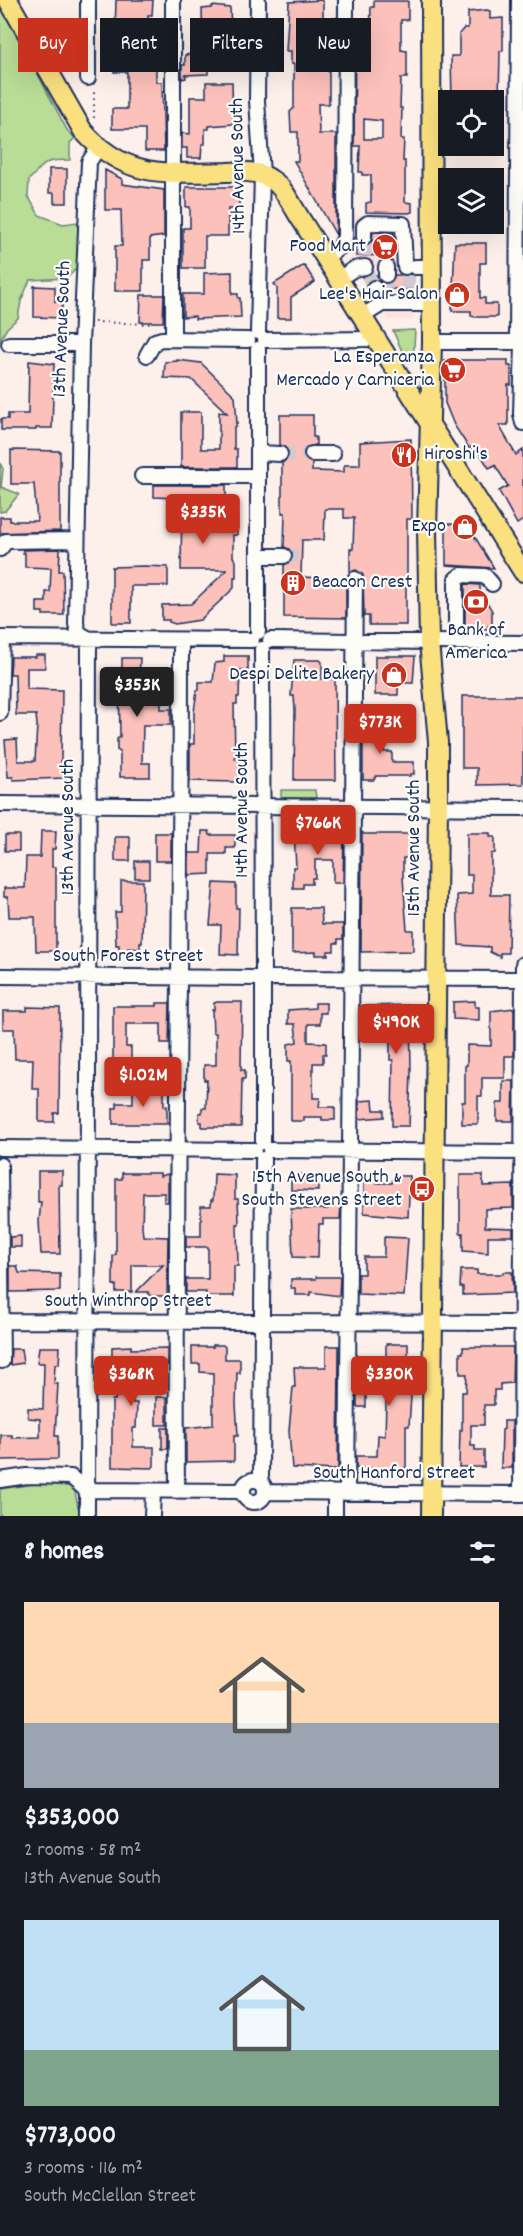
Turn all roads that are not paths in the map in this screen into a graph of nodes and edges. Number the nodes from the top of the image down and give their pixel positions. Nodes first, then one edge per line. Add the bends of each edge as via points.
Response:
1 (8, 0) edge
2 (88, 0) edge
3 (173, 0) edge
4 (258, 0) edge
5 (346, 0) edge
6 (431, 0) edge
7 (519, 0) edge
8 (91, 81) road end
9 (98, 148) junction
10 (174, 173) junction
11 (262, 174) junction
12 (364, 237) dead end
13 (325, 258) junction
14 (366, 266) dead end
15 (400, 275) junction
16 (338, 279) junction
17 (394, 304) junction
18 (432, 304) junction
19 (361, 317) junction
20 (173, 339) junction
21 (375, 339) junction
22 (257, 340) junction
23 (432, 342) junction
24 (521, 342) edge
25 (9, 344) dead end
26 (81, 344) junction
27 (147, 356) dead end
28 (523, 423) edge
29 (429, 424) junction
30 (258, 453) junction
31 (280, 454) tunnel mouth
32 (312, 454) tunnel mouth
33 (333, 454) dead end
34 (142, 476) dead end
35 (258, 476) junction
36 (76, 540) junction
37 (0, 549) edge
38 (258, 556) junction
39 (284, 556) tunnel mouth
40 (523, 572) edge
41 (356, 579) dead end
42 (492, 584) dead end
43 (1, 638) edge
44 (89, 639) junction
45 (515, 639) edge
46 (181, 640) junction
47 (260, 640) junction
48 (355, 641) junction
49 (429, 642) junction
50 (456, 642) junction
51 (0, 713) edge
52 (0, 804) edge
53 (88, 805) junction
54 (179, 805) junction
55 (262, 805) junction
56 (353, 806) junction
57 (438, 806) junction
58 (523, 808) edge
59 (523, 964) edge
60 (0, 976) edge
61 (88, 977) junction
62 (180, 977) junction
63 (264, 978) junction
64 (351, 978) junction
65 (437, 979) junction
66 (523, 980) edge
67 (0, 1148) edge
68 (87, 1149) junction
69 (179, 1150) junction
70 (263, 1150) junction
71 (349, 1150) junction
72 (436, 1151) junction
73 (522, 1152) edge
74 (0, 1165) edge
75 (1, 1321) edge
76 (86, 1321) junction
77 (176, 1322) junction
78 (262, 1322) junction
79 (348, 1322) junction
80 (434, 1323) junction
81 (522, 1323) edge
82 (2, 1361) dead end
83 (0, 1480) edge
84 (262, 1486) junction
85 (86, 1490) junction
86 (153, 1491) junction
87 (177, 1491) junction
88 (341, 1493) junction
89 (432, 1494) junction
90 (522, 1494) edge
91 (248, 1497) junction
92 (87, 1516) edge
93 (152, 1516) edge
94 (247, 1516) edge
95 (335, 1516) edge
96 (431, 1516) edge

1 - 9 main road via 63,98
2 - 8 street
3 - 10 street
4 - 11 street, 14th Avenue South via 257,101
5 - 13 street via 345,237 340,247
6 - 15 main road, 15th Avenue South
7 - 24 street
9 - 10 main road via 130,165
9 - 26 street, 13th Avenue South via 89,162
10 - 11 main road
10 - 20 street
11 - 13 main road via 279,186
11 - 22 street, 14th Avenue South
12 - 15 street via 364,226 368,223 403,224
13 - 16 main road
14 - 16 street
15 - 17 street
15 - 17 street
15 - 18 main road, 15th Avenue South
16 - 19 main road
17 - 18 street
17 - 19 street
18 - 23 main road, 15th Avenue South
19 - 21 main road
20 - 22 street
20 - 27 street via 155,341
21 - 22 street
21 - 29 main road
22 - 30 street, 14th Avenue South
23 - 24 street
23 - 29 main road, 15th Avenue South
24 - 28 street
25 - 26 street
26 - 36 street, 13th Avenue South
29 - 40 main road
29 - 49 main road, 15th Avenue South
30 - 31 street
30 - 35 street, 14th Avenue South
32 - 33 street
34 - 35 street
35 - 38 street, 14th Avenue South
36 - 37 street via 6,541
36 - 44 street, 13th Avenue South via 76,624 79,633
38 - 39 street
38 - 47 street, 14th Avenue South
41 - 48 street
42 - 50 street via 485,576 460,575 456,579
43 - 44 street
43 - 51 street
44 - 46 street
44 - 53 street, 13th Avenue South
45 - 50 street
46 - 47 street
46 - 54 street
47 - 48 street
47 - 55 street, 14th Avenue South
48 - 49 street
48 - 56 street
49 - 50 street
49 - 57 main road, 15th Avenue South via 428,704 438,742
52 - 53 street
53 - 54 street
53 - 61 street, 13th Avenue South
54 - 55 street
54 - 62 street
55 - 56 street
55 - 63 street, 14th Avenue South
56 - 57 street
56 - 64 street
57 - 58 street
57 - 65 main road, 15th Avenue South
59 - 66 street
60 - 61 street, South Forest Street
61 - 62 street, South Forest Street
61 - 68 street, 13th Avenue South
62 - 63 street, South Forest Street
62 - 69 street
63 - 64 street, South Forest Street
63 - 70 street, 14th Avenue South
64 - 65 street, South Forest Street
64 - 71 street
65 - 66 street, South Forest Street
65 - 72 main road, 15th Avenue South
66 - 73 street
67 - 68 street
68 - 69 street
68 - 76 street, 13th Avenue South
69 - 70 street
69 - 77 street
70 - 71 street
70 - 78 street, 14th Avenue South
71 - 72 street
71 - 79 street
72 - 73 street
72 - 80 main road, 15th Avenue South
73 - 81 street
74 - 75 street
75 - 76 street, South Winthrop Street
75 - 82 street
76 - 77 street, South Winthrop Street
76 - 85 street, 13th Avenue South
77 - 78 street, South Winthrop Street
77 - 87 street
78 - 79 street, South Winthrop Street
78 - 84 street, 14th Avenue South
79 - 80 street, South Winthrop Street
79 - 88 street
80 - 81 street, South Winthrop Street
80 - 89 main road, 15th Avenue South
81 - 90 street
83 - 85 street via 71,1477
84 - 88 street, South Hanford Street
84 - 91 street via 261,1501
84 - 91 street via 249,1481
85 - 86 street
85 - 92 street, 13th Avenue South
86 - 87 street
86 - 93 street
87 - 91 street
88 - 89 street, South Hanford Street
88 - 95 street
89 - 90 street, South Hanford Street
89 - 96 main road, 15th Avenue South
91 - 94 street

